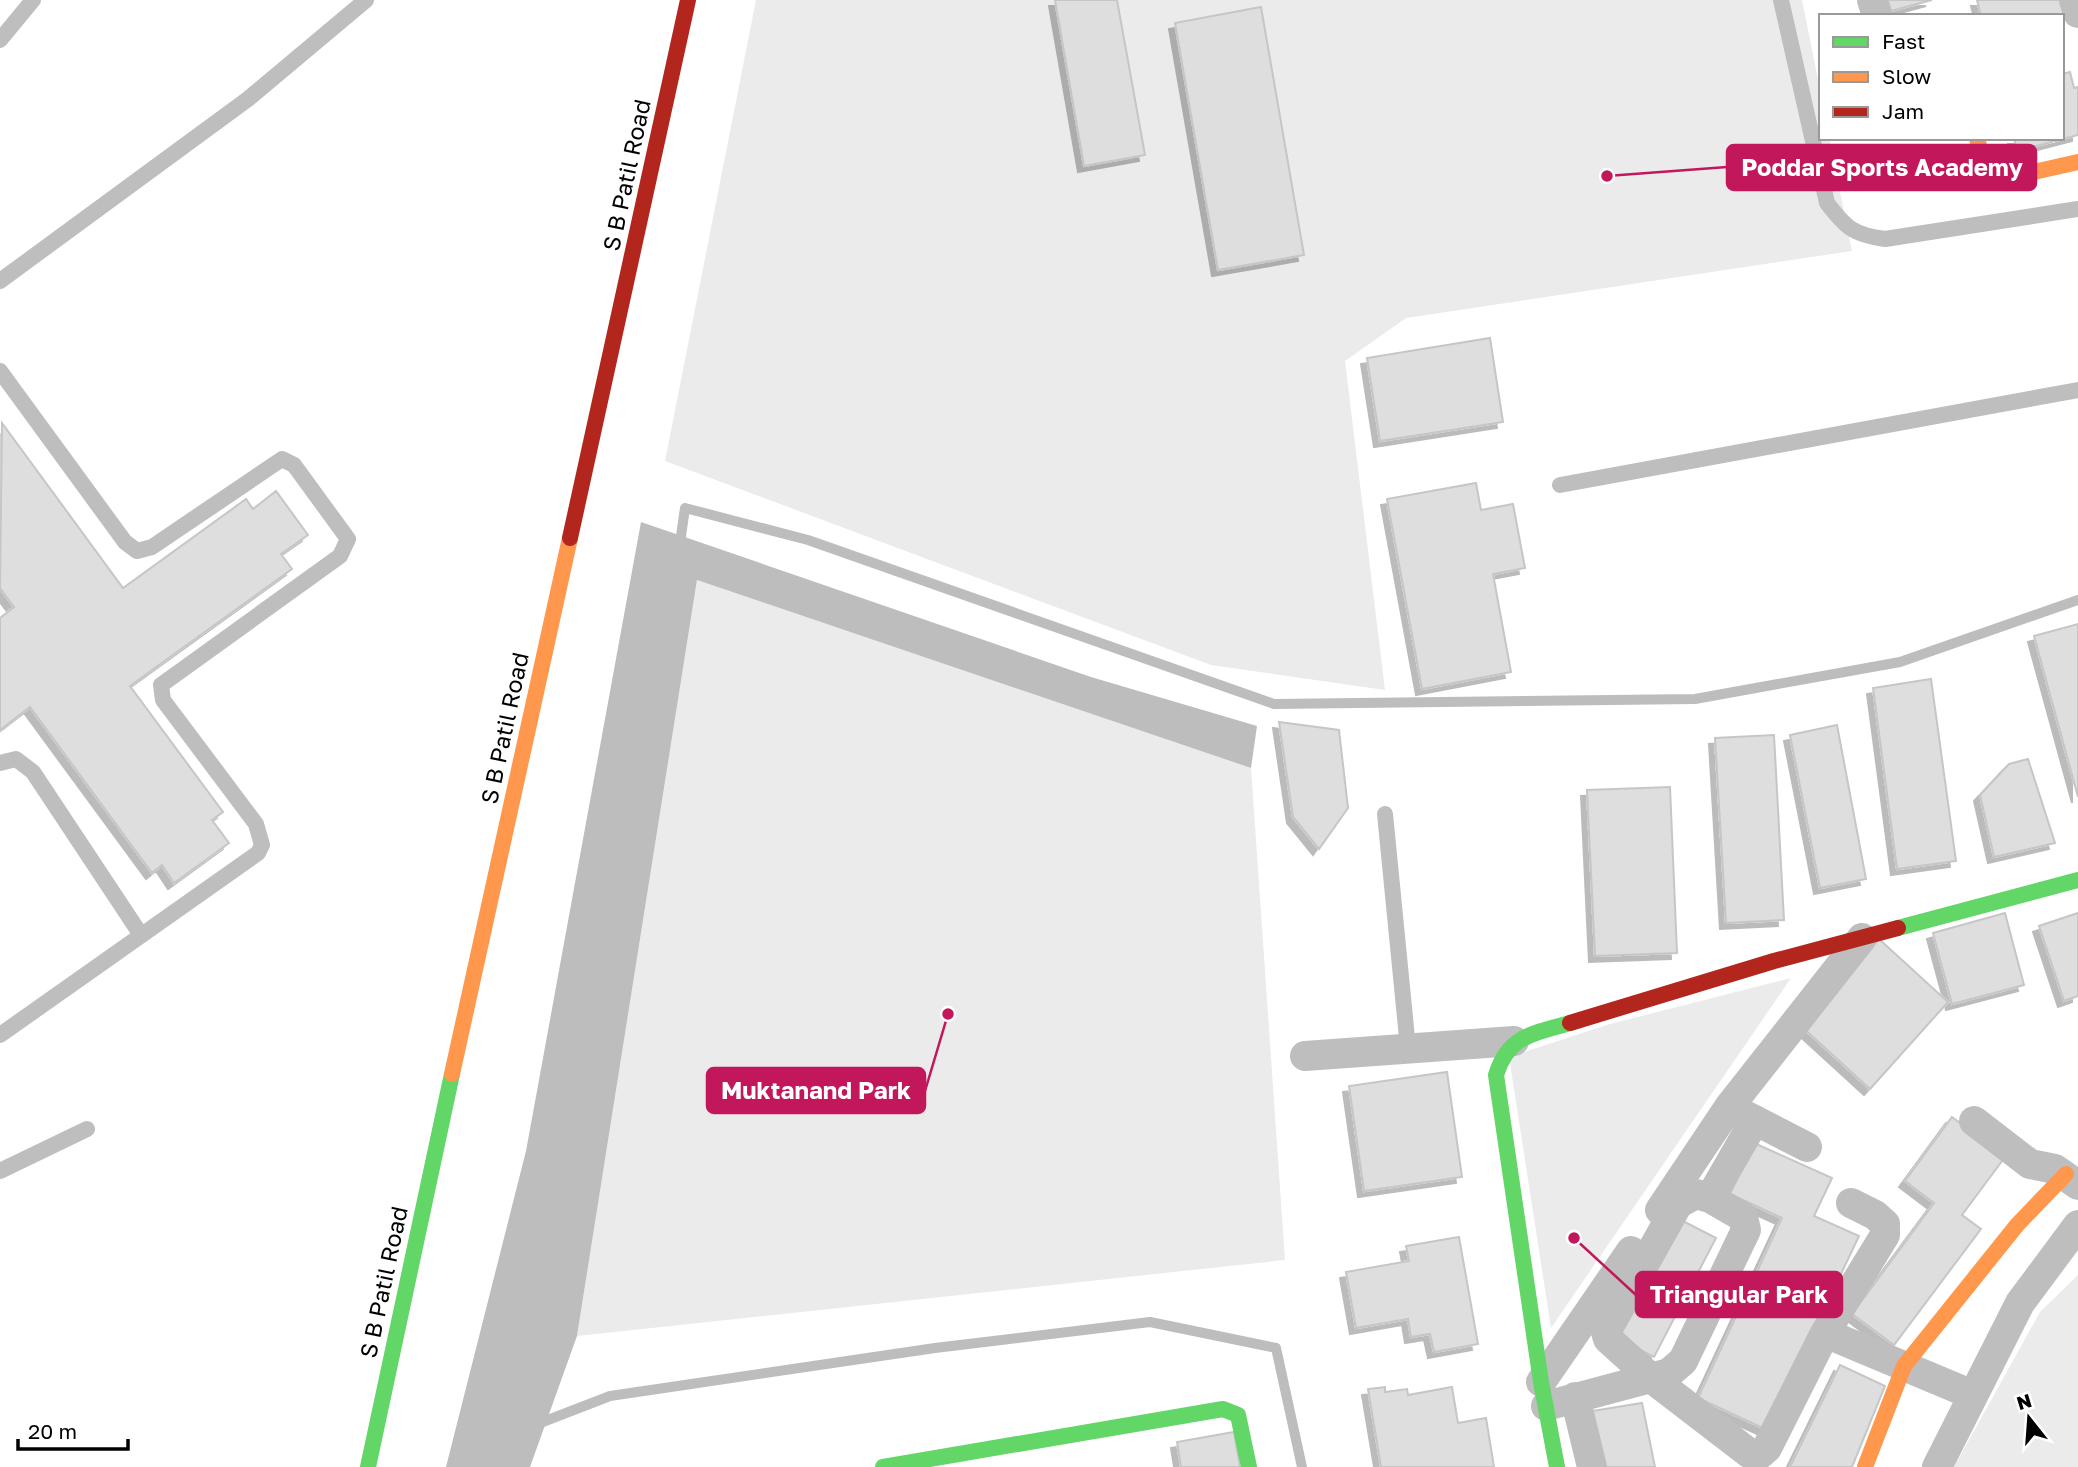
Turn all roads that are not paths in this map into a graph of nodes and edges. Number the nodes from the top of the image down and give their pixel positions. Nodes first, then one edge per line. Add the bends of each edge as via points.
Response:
1 (33, 0) edge
2 (366, 0) edge
3 (688, 0) edge
4 (1781, 0) edge
5 (2074, 0) edge
6 (2078, 13) edge
7 (0, 40) edge
8 (1977, 140) edge
9 (2078, 162) edge
10 (2078, 209) edge
11 (0, 281) edge
12 (0, 371) edge
13 (2078, 390) edge
14 (1560, 485) dead end
15 (0, 763) edge
16 (1385, 814) dead end
17 (2078, 880) edge
18 (141, 935) junction
19 (1862, 938) junction
20 (0, 1035) edge
21 (1514, 1041) junction
22 (1408, 1048) junction
23 (1304, 1056) dead end
24 (1742, 1113) junction
25 (1975, 1121) dead end
26 (88, 1129) dead end
27 (1807, 1147) dead end
28 (0, 1171) edge
29 (2072, 1180) edge
30 (1710, 1198) junction
31 (1851, 1203) dead end
32 (2078, 1225) edge
33 (1825, 1333) junction
34 (1904, 1366) junction
35 (1650, 1377) junction
36 (1543, 1394) junction
37 (1973, 1395) junction
38 (1576, 1397) junction
39 (369, 1467) edge
40 (883, 1467) edge
41 (1249, 1467) edge
42 (1558, 1467) edge
43 (1591, 1467) edge
44 (1865, 1467) edge
45 (1937, 1467) edge

1 - 7 lane
2 - 11 lane via 248,99
3 - 39 street, S B Patil Road
4 - 10 lane via 1827,203 1844,225 1863,236 1885,239
5 - 6 street
8 - 9 street via 1987,178 1994,181
12 - 18 lane via 125,542 137,551 152,547 282,459 294,465 348,539 340,556 161,685 163,700 256,824 262,845 249,861
13 - 14 lane
15 - 18 lane via 16,759 33,772
16 - 22 lane
17 - 19 street
18 - 20 lane
19 - 21 street
19 - 24 street
21 - 22 street
21 - 36 street via 1502,1052 1496,1075
22 - 23 street
24 - 27 street
24 - 30 street
24 - 36 street
25 - 29 street via 2030,1164
26 - 28 lane
29 - 34 street via 2017,1225
30 - 35 street via 1743,1217 1746,1230 1683,1361 1669,1373
30 - 35 street via 1696,1194 1678,1203 1607,1329 1608,1339
31 - 33 street via 1885,1224 1885,1235
32 - 37 street via 2020,1303
33 - 34 street
33 - 35 street via 1767,1448 1759,1455 1749,1453
34 - 37 street
34 - 44 street
35 - 38 street
36 - 38 street
36 - 42 street
37 - 45 street
38 - 43 street
40 - 41 street via 1223,1409 1238,1415

